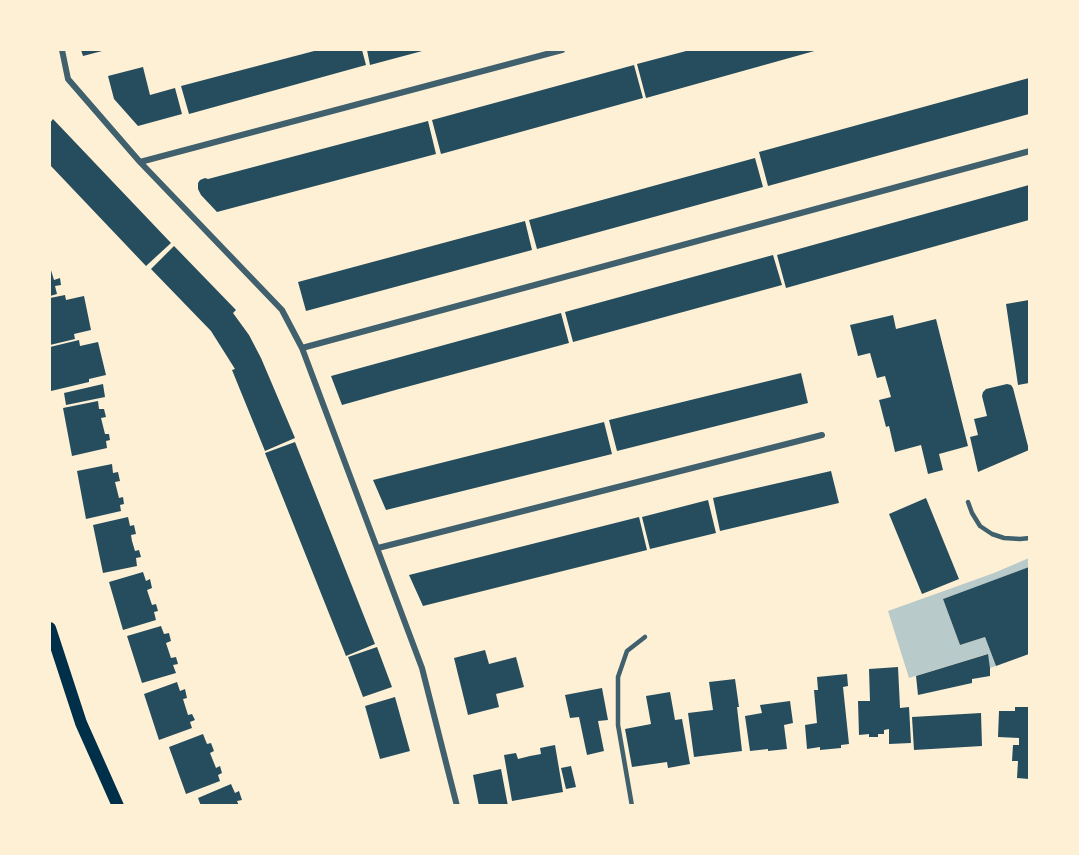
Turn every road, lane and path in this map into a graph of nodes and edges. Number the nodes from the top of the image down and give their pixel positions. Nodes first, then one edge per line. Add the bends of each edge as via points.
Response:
1 (62, 50) edge
2 (562, 50) edge
3 (1029, 151) edge
4 (141, 162) junction
5 (302, 348) junction
6 (822, 435) dead end
7 (968, 502) dead end
8 (1029, 538) edge
9 (378, 548) junction
10 (50, 628) edge
11 (645, 637) dead end
12 (118, 806) edge
13 (458, 806) edge
14 (632, 806) edge

1 - 4 street via 68,79
2 - 4 street
3 - 5 street
4 - 5 street via 282,310
5 - 9 street
6 - 9 street
7 - 8 lane via 980,525 992,534
9 - 13 street via 422,668
10 - 12 main road via 81,723
11 - 14 lane via 627,651 618,677 618,725

